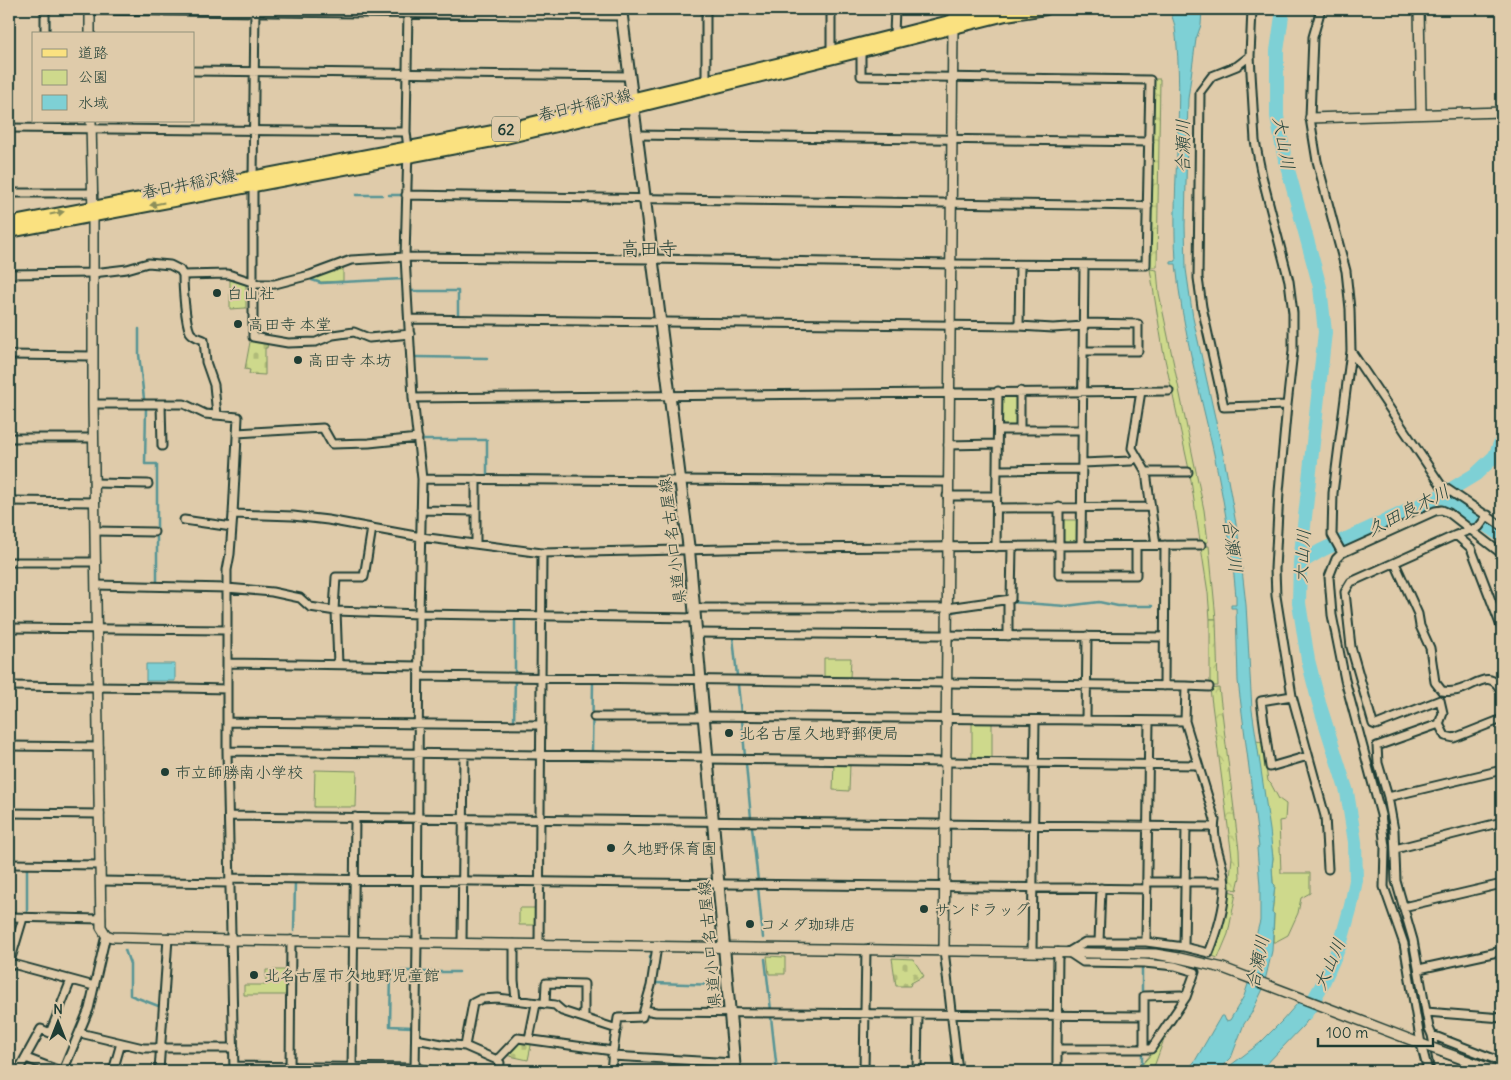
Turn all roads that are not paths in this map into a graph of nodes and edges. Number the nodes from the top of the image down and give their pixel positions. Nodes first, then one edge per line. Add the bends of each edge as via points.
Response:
1 (45, 9) edge
2 (90, 9) edge
3 (706, 9) edge
4 (831, 9) edge
5 (895, 9) edge
6 (997, 9) edge
7 (1046, 9) edge
8 (1252, 9) edge
9 (1321, 9) edge
10 (1418, 9) edge
11 (255, 10) edge
12 (408, 11) edge
13 (621, 12) edge
14 (953, 19) edge
15 (45, 32) edge
16 (90, 32) edge
17 (894, 34) junction
18 (831, 51) junction
19 (861, 52) junction
20 (1250, 56) junction
21 (195, 71) edge
22 (254, 72) junction
23 (407, 74) junction
24 (629, 76) junction
25 (952, 76) junction
26 (706, 81) junction
27 (633, 103) junction
28 (1502, 112) edge
29 (1421, 114) junction
30 (1310, 118) junction
31 (44, 124) edge
32 (91, 125) edge
33 (9, 128) edge
34 (254, 130) junction
35 (406, 132) junction
36 (636, 135) junction
37 (951, 140) junction
38 (1149, 142) junction
39 (408, 153) junction
40 (253, 182) junction
41 (9, 193) edge
42 (93, 193) junction
43 (406, 195) junction
44 (644, 197) junction
45 (950, 203) junction
46 (1148, 206) junction
47 (93, 211) junction
48 (9, 223) edge
49 (9, 232) edge
50 (405, 257) junction
51 (652, 259) junction
52 (950, 264) junction
53 (1020, 265) junction
54 (1084, 265) junction
55 (93, 273) junction
56 (9, 274) edge
57 (183, 274) junction
58 (252, 283) junction
59 (410, 319) junction
60 (660, 321) junction
61 (1084, 325) junction
62 (949, 326) junction
63 (1019, 326) junction
64 (410, 334) junction
65 (1084, 351) junction
66 (1350, 351) junction
67 (9, 355) edge
68 (92, 356) junction
69 (1169, 390) dead end
70 (998, 391) junction
71 (1020, 391) junction
72 (1083, 391) junction
73 (1141, 391) junction
74 (948, 392) junction
75 (669, 395) junction
76 (414, 398) junction
77 (93, 404) junction
78 (161, 404) junction
79 (1287, 405) junction
80 (217, 415) junction
81 (998, 430) junction
82 (1020, 430) junction
83 (1082, 430) junction
84 (237, 433) junction
85 (9, 438) edge
86 (93, 438) junction
87 (418, 438) junction
88 (997, 444) junction
89 (948, 445) junction
90 (162, 446) dead end
91 (1137, 457) junction
92 (1082, 466) junction
93 (997, 470) junction
94 (1146, 472) junction
95 (1188, 472) dead end
96 (422, 479) junction
97 (476, 480) junction
98 (680, 480) junction
99 (948, 482) junction
100 (94, 483) junction
101 (148, 484) dead end
102 (947, 496) junction
103 (997, 496) junction
104 (9, 501) edge
105 (95, 502) junction
106 (1059, 507) junction
107 (1082, 507) junction
108 (1151, 507) junction
109 (997, 508) junction
110 (421, 510) junction
111 (476, 511) junction
112 (233, 514) junction
113 (1488, 516) junction
114 (184, 520) dead end
115 (1502, 526) edge
116 (232, 528) junction
117 (372, 528) junction
118 (95, 531) junction
119 (1472, 531) junction
120 (154, 532) dead end
121 (1456, 535) junction
122 (421, 537) junction
123 (476, 544) junction
124 (1156, 545) junction
125 (1165, 545) junction
126 (1201, 545) dead end
127 (1059, 546) junction
128 (1081, 546) junction
129 (1136, 546) junction
130 (947, 547) junction
131 (996, 547) junction
132 (1012, 547) junction
133 (689, 550) junction
134 (542, 552) junction
135 (1342, 553) junction
136 (1502, 554) edge
137 (9, 562) edge
138 (96, 562) junction
139 (1395, 563) junction
140 (96, 585) junction
141 (227, 588) junction
142 (1008, 604) dead end
143 (947, 608) junction
144 (335, 610) junction
145 (1499, 610) edge
146 (695, 613) junction
147 (419, 614) junction
148 (542, 616) junction
149 (9, 628) edge
150 (97, 628) junction
151 (1502, 629) edge
152 (227, 630) junction
153 (697, 633) junction
154 (946, 635) junction
155 (1008, 636) junction
156 (1087, 636) junction
157 (1164, 638) junction
158 (226, 663) junction
159 (338, 665) junction
160 (419, 666) junction
161 (419, 676) junction
162 (542, 678) junction
163 (702, 680) junction
164 (946, 683) junction
165 (1086, 685) junction
166 (9, 686) edge
167 (1164, 686) junction
168 (1186, 686) junction
169 (1209, 687) dead end
170 (98, 688) junction
171 (226, 689) junction
172 (1502, 693) edge
173 (1292, 696) junction
174 (594, 716) dead end
175 (705, 717) junction
176 (946, 718) junction
177 (1502, 719) edge
178 (1035, 720) junction
179 (1086, 720) junction
180 (1149, 721) junction
181 (1185, 721) junction
182 (227, 722) junction
183 (418, 724) junction
184 (1439, 724) junction
185 (541, 725) junction
186 (9, 746) edge
187 (99, 747) junction
188 (227, 751) junction
189 (418, 753) junction
190 (464, 754) junction
191 (541, 755) junction
192 (1308, 756) junction
193 (708, 758) junction
194 (945, 762) junction
195 (1035, 763) junction
196 (1148, 764) junction
197 (1197, 765) junction
198 (1502, 770) edge
199 (1388, 797) junction
200 (9, 813) edge
201 (100, 814) junction
202 (229, 816) junction
203 (355, 818) junction
204 (418, 818) junction
205 (463, 818) junction
206 (540, 819) junction
207 (714, 821) junction
208 (1502, 822) edge
209 (944, 824) junction
210 (1035, 825) junction
211 (1147, 826) junction
212 (1186, 827) junction
213 (1214, 827) junction
214 (1395, 849) junction
215 (9, 864) edge
216 (101, 865) junction
217 (1328, 869) dead end
218 (354, 879) junction
219 (230, 880) junction
220 (418, 880) junction
221 (462, 880) junction
222 (101, 881) junction
223 (539, 881) junction
224 (1185, 882) junction
225 (1224, 882) junction
226 (719, 883) junction
227 (1502, 884) edge
228 (1147, 885) junction
229 (944, 886) junction
230 (1034, 887) junction
231 (1100, 888) junction
232 (1403, 907) junction
233 (9, 917) edge
234 (23, 918) junction
235 (101, 919) junction
236 (106, 935) junction
237 (168, 938) junction
238 (231, 940) junction
239 (290, 940) junction
240 (353, 942) junction
241 (418, 942) junction
242 (1099, 942) junction
243 (1146, 942) junction
244 (462, 943) junction
245 (514, 944) junction
246 (539, 944) junction
247 (657, 946) junction
248 (725, 947) junction
249 (1184, 947) junction
250 (866, 949) junction
251 (944, 950) junction
252 (1502, 951) edge
253 (1032, 952) junction
254 (1063, 952) junction
255 (10, 955) edge
256 (9, 964) edge
257 (1419, 969) junction
258 (71, 980) junction
259 (94, 986) junction
260 (1186, 997) junction
261 (516, 1000) junction
262 (536, 1004) junction
263 (545, 1004) junction
264 (644, 1010) junction
265 (1426, 1012) junction
266 (729, 1013) junction
267 (865, 1014) junction
268 (918, 1015) junction
269 (951, 1015) junction
270 (1057, 1016) junction
271 (1144, 1016) junction
272 (584, 1018) junction
273 (1502, 1018) edge
274 (617, 1029) junction
275 (80, 1033) junction
276 (1432, 1035) junction
277 (416, 1039) junction
278 (529, 1039) junction
279 (121, 1043) junction
280 (1421, 1044) junction
281 (465, 1046) junction
282 (162, 1048) junction
283 (234, 1048) junction
284 (1058, 1049) junction
285 (1144, 1050) junction
286 (612, 1053) junction
287 (26, 1058) junction
288 (497, 1060) junction
289 (1437, 1060) junction
290 (1502, 1062) edge
291 (735, 1067) edge
292 (234, 1069) edge
293 (290, 1069) edge
294 (352, 1069) edge
295 (415, 1070) edge
296 (18, 1071) edge
297 (62, 1071) edge
298 (113, 1071) edge
299 (159, 1071) edge
300 (430, 1071) edge
301 (499, 1071) edge
302 (611, 1071) edge
303 (864, 1071) edge
304 (917, 1071) edge
305 (958, 1071) edge
306 (1057, 1071) edge
307 (1428, 1071) edge
308 (1439, 1071) edge
309 (1466, 1071) edge
310 (1496, 1071) edge

1 - 15 street
2 - 11 street
2 - 16 street
3 - 26 street
4 - 18 street
5 - 17 street
6 - 14 main road, 春日井稲沢線 / 62
7 - 14 main road, 春日井稲沢線 / 62
8 - 20 street
9 - 30 street via 1313,37
10 - 29 street
11 - 12 street
11 - 22 street
12 - 13 street
12 - 23 street
13 - 24 main road, 県道小口名古屋線
14 - 17 main road, 春日井稲沢線 / 62
14 - 19 main road, 春日井稲沢線 / 62
14 - 25 street
17 - 18 main road, 春日井稲沢線 / 62
18 - 26 main road, 春日井稲沢線 / 62
19 - 25 street via 861,76
19 - 27 main road, 春日井稲沢線 / 62
20 - 79 street via 1255,141 1289,281 1293,313
20 - 79 street via 1237,66 1212,76 1200,92 1198,278 1224,407
21 - 22 street
22 - 23 street
22 - 34 street
23 - 24 street
23 - 35 street
24 - 27 main road, 県道小口名古屋線
25 - 37 street
25 - 38 street via 1150,80
26 - 27 main road, 春日井稲沢線 / 62
27 - 36 main road, 県道小口名古屋線
27 - 39 main road, 春日井稲沢線 / 62 via 493,140
28 - 29 street
29 - 30 street
30 - 66 street via 1316,161 1346,271
31 - 32 street
31 - 33 street
32 - 34 street
32 - 42 street
34 - 35 street
34 - 40 street
35 - 39 street
36 - 37 street
36 - 44 main road, 県道小口名古屋線
37 - 38 street
37 - 45 street
38 - 46 street
39 - 40 main road, 春日井稲沢線 / 62
39 - 43 street
40 - 47 main road, 春日井稲沢線 / 62
40 - 58 street
41 - 42 street
42 - 47 street
43 - 44 street
43 - 50 street
44 - 45 street
44 - 51 main road, 県道小口名古屋線
45 - 46 street
45 - 52 street
46 - 54 street via 1146,265
48 -> 47 main road, 春日井稲沢線 / 62
47 - 49 main road, 春日井稲沢線 / 62
47 - 55 street
50 - 51 street
50 - 58 street via 351,260 275,284
50 - 59 street
51 - 52 street
51 - 60 main road, 県道小口名古屋線
52 - 53 street
52 - 62 street
53 - 54 street
53 - 63 street
54 - 61 street
55 - 56 street
55 - 57 street via 148,263 170,266
55 - 68 street
57 - 58 street via 228,274
57 - 80 street via 190,330 204,340
58 - 64 street via 253,337 288,343 316,342 354,332 369,338
59 - 60 street
59 - 64 street
60 - 62 street
60 - 75 main road, 県道小口名古屋線
61 - 63 street via 1053,328
61 - 65 street
61 - 65 street via 1138,324 1138,351
62 - 63 street
62 - 74 street
64 - 76 street
65 - 72 street
66 - 113 street via 1441,485
66 - 135 street via 1333,494 1332,535
67 - 68 street
68 - 77 street
69 - 73 street
70 - 71 street
70 - 74 street
70 - 81 street
71 - 72 street
71 - 82 street
72 - 73 street
72 - 83 street
73 - 91 street via 1132,448
74 - 75 street
74 - 89 street
75 - 76 street
75 - 98 main road, 県道小口名古屋線
76 - 87 street
77 - 78 street
77 - 86 street
78 - 80 street via 184,404 205,414
78 - 90 street
79 - 173 street via 1275,582
80 - 84 street via 238,417
81 - 82 street
81 - 88 street
82 - 83 street
83 - 92 street
84 - 87 street via 323,428 332,444
84 - 112 street
85 - 86 street
86 - 100 street
87 - 96 street
88 - 89 street
88 - 93 street
89 - 99 street
91 - 92 street via 1131,461
91 - 94 street
92 - 93 street
92 - 107 street
93 - 103 street
94 - 95 street
94 - 108 street
96 - 97 street
96 - 110 street
97 - 98 street
97 - 111 street
98 - 99 street
98 - 133 main road, 県道小口名古屋線
99 - 102 street
100 - 101 street
100 - 105 street
102 - 103 street
102 - 130 street
103 - 109 street
104 - 105 street
105 - 118 street
106 - 107 street
106 - 109 street
106 - 127 street
107 - 108 street
107 - 128 street
108 - 124 street
109 - 131 street
110 - 111 street
110 - 122 street
111 - 123 street
112 - 116 street
112 - 117 street via 293,516
113 - 115 street
113 - 119 street
114 - 116 street
116 - 141 street
117 - 122 street
117 - 144 street via 364,577 336,577
118 - 120 street
118 - 138 street
119 - 121 street
119 - 135 street via 1449,513 1435,511
119 - 136 street
121 - 139 street
121 - 145 street via 1471,548
122 - 123 street
122 - 147 street
123 - 134 street
124 - 125 street
124 - 129 street
125 - 126 street
125 - 157 street
127 - 128 street
127 - 129 street via 1059,575 1136,575
127 - 132 street
128 - 129 street
130 - 131 street
130 - 133 street
130 - 143 street
131 - 132 street
132 - 143 street via 1011,599
133 - 134 street
133 - 146 main road, 県道小口名古屋線
134 - 148 street
135 - 280 street via 1336,559 1330,577 1332,615 1345,680 1381,814 1385,847 1384,887 1404,944
137 - 138 street
138 - 140 street
139 - 172 street via 1418,614 1430,648 1435,682 1442,691 1456,691 1487,679 1495,682
139 - 184 street via 1351,582 1345,592 1351,648 1372,724 1440,700 1443,713
140 - 141 street
140 - 150 street
141 - 144 street via 272,592 300,598 310,607
141 - 152 street
142 - 155 street
143 - 146 street
143 - 154 street
144 - 147 street
144 - 159 street
145 - 151 street
146 - 148 street
146 - 153 main road, 県道小口名古屋線
147 - 148 street
147 - 160 street
148 - 162 street
149 - 150 street
150 - 152 street
150 - 170 street
152 - 158 street
153 - 154 street
153 - 163 main road, 県道小口名古屋線
154 - 155 street
154 - 164 street
155 - 156 street
156 - 157 street
156 - 165 street
157 - 167 street
158 - 159 street
158 - 171 street
159 - 160 street
160 - 161 street
161 - 162 street
161 - 183 street
162 - 163 street
162 - 185 street
163 - 164 street
163 - 175 main road, 県道小口名古屋線
164 - 165 street
164 - 176 street
165 - 167 street
165 - 179 street
166 - 170 street
167 - 168 street
168 - 169 street
168 - 181 street
170 - 171 street
170 - 187 street
171 - 182 street
173 - 192 street
173 - 192 street via 1261,701 1270,766
174 - 175 street
175 - 176 street
175 - 193 main road, 県道小口名古屋線
176 - 178 street
176 - 194 street
177 - 184 street via 1454,738 1445,736
178 - 179 street
178 - 195 street
179 - 180 street
180 - 181 street
180 - 196 street
181 - 197 street
182 - 183 street
182 - 188 street
183 - 185 street
183 - 189 street
184 - 199 street via 1376,746
185 - 191 street
186 - 187 street
187 - 201 street
188 - 189 street
188 - 202 street
189 - 190 street
189 - 204 street
190 - 191 street
190 - 205 street
191 - 193 street
191 - 206 street
192 - 217 street via 1324,816
193 - 194 street
193 - 207 main road, 県道小口名古屋線
194 - 195 street
194 - 209 street
195 - 196 street
195 - 210 street
196 - 197 street
196 - 211 street
197 - 213 street via 1215,820
198 - 199 street
199 - 214 street
200 - 201 street
201 - 216 street
202 - 203 street
202 - 219 street
203 - 204 street
203 - 218 street
204 - 205 street
204 - 220 street
205 - 206 street
205 - 221 street
206 - 207 street
206 - 223 street
207 - 209 street
207 - 226 main road, 県道小口名古屋線
208 - 214 street
209 - 210 street
209 - 229 street
210 - 211 street
210 - 230 street
211 - 212 street
211 - 228 street
212 - 213 street
212 - 224 street
213 - 225 street
214 - 232 street via 1396,882
215 - 216 street
216 - 222 street
218 - 219 street
218 - 220 street
218 - 240 street
219 - 222 street
219 - 238 street
220 - 221 street
220 - 241 street
221 - 223 street
221 - 244 street
222 - 235 street
223 - 226 street
223 - 246 street
224 - 225 street
224 - 228 street
224 - 249 street
225 - 249 street via 1217,931 1209,953
226 - 229 street
226 - 248 main road, 県道小口名古屋線
227 - 232 street
228 - 231 street
228 - 243 street
229 - 230 street
229 - 251 street
230 - 231 street
230 - 253 street
231 - 242 street
232 - 257 street
233 - 234 street
234 - 235 street
234 - 255 street
235 - 236 street
236 - 237 street
236 - 259 street
237 - 238 street
237 - 282 street
238 - 239 street
238 - 283 street
239 - 240 street
239 - 293 street
240 - 241 street
240 - 294 street
241 - 244 street
241 - 277 street
242 - 243 street
242 - 254 street via 1085,942
243 - 249 street
244 - 245 street
245 - 246 street
245 - 261 street
246 - 247 street
247 - 248 street
247 - 264 street
248 - 250 street
248 - 266 main road, 県道小口名古屋線
250 - 251 street
250 - 267 street
251 - 253 street
251 - 269 street
252 - 257 street
253 - 254 street
254 - 260 street via 1083,962 1144,963 1195,972
254 - 270 street
254 - 280 street via 1155,954 1223,968
255 - 256 street
256 - 258 street
257 - 265 street
258 - 259 street
258 - 287 street via 50,1033 41,1029
259 - 275 street
260 - 271 street via 1144,996
260 - 285 street via 1151,1050
261 - 262 street
261 - 281 street via 476,1000
262 - 263 street
262 - 278 street
263 - 272 street
263 - 272 street via 546,983 584,984
264 - 266 street
264 - 274 street via 642,1016 618,1018
265 - 273 street
265 - 276 street
266 - 267 street
266 - 291 main road, 県道小口名古屋線
267 - 268 street
267 - 303 street
268 - 269 street
268 - 304 street
269 - 270 street
269 - 305 street
270 - 271 street
270 - 284 street
271 - 285 street
272 - 274 street
274 - 286 street
275 - 279 street
275 - 297 street
276 - 289 street
276 - 290 street
277 - 281 street
277 - 295 street
278 - 286 street
278 - 288 street via 518,1038
279 - 282 street
279 - 298 street
280 - 307 street
280 - 310 street, bridge
281 - 288 street
282 - 283 street
282 - 299 street
283 - 292 street
284 - 285 street
284 - 306 street
286 - 291 street
286 - 302 street
287 - 296 street
287 - 297 street
288 - 301 street
289 - 308 street
289 - 309 street
292 - 293 street
293 - 294 street
294 - 295 street
295 - 300 street

